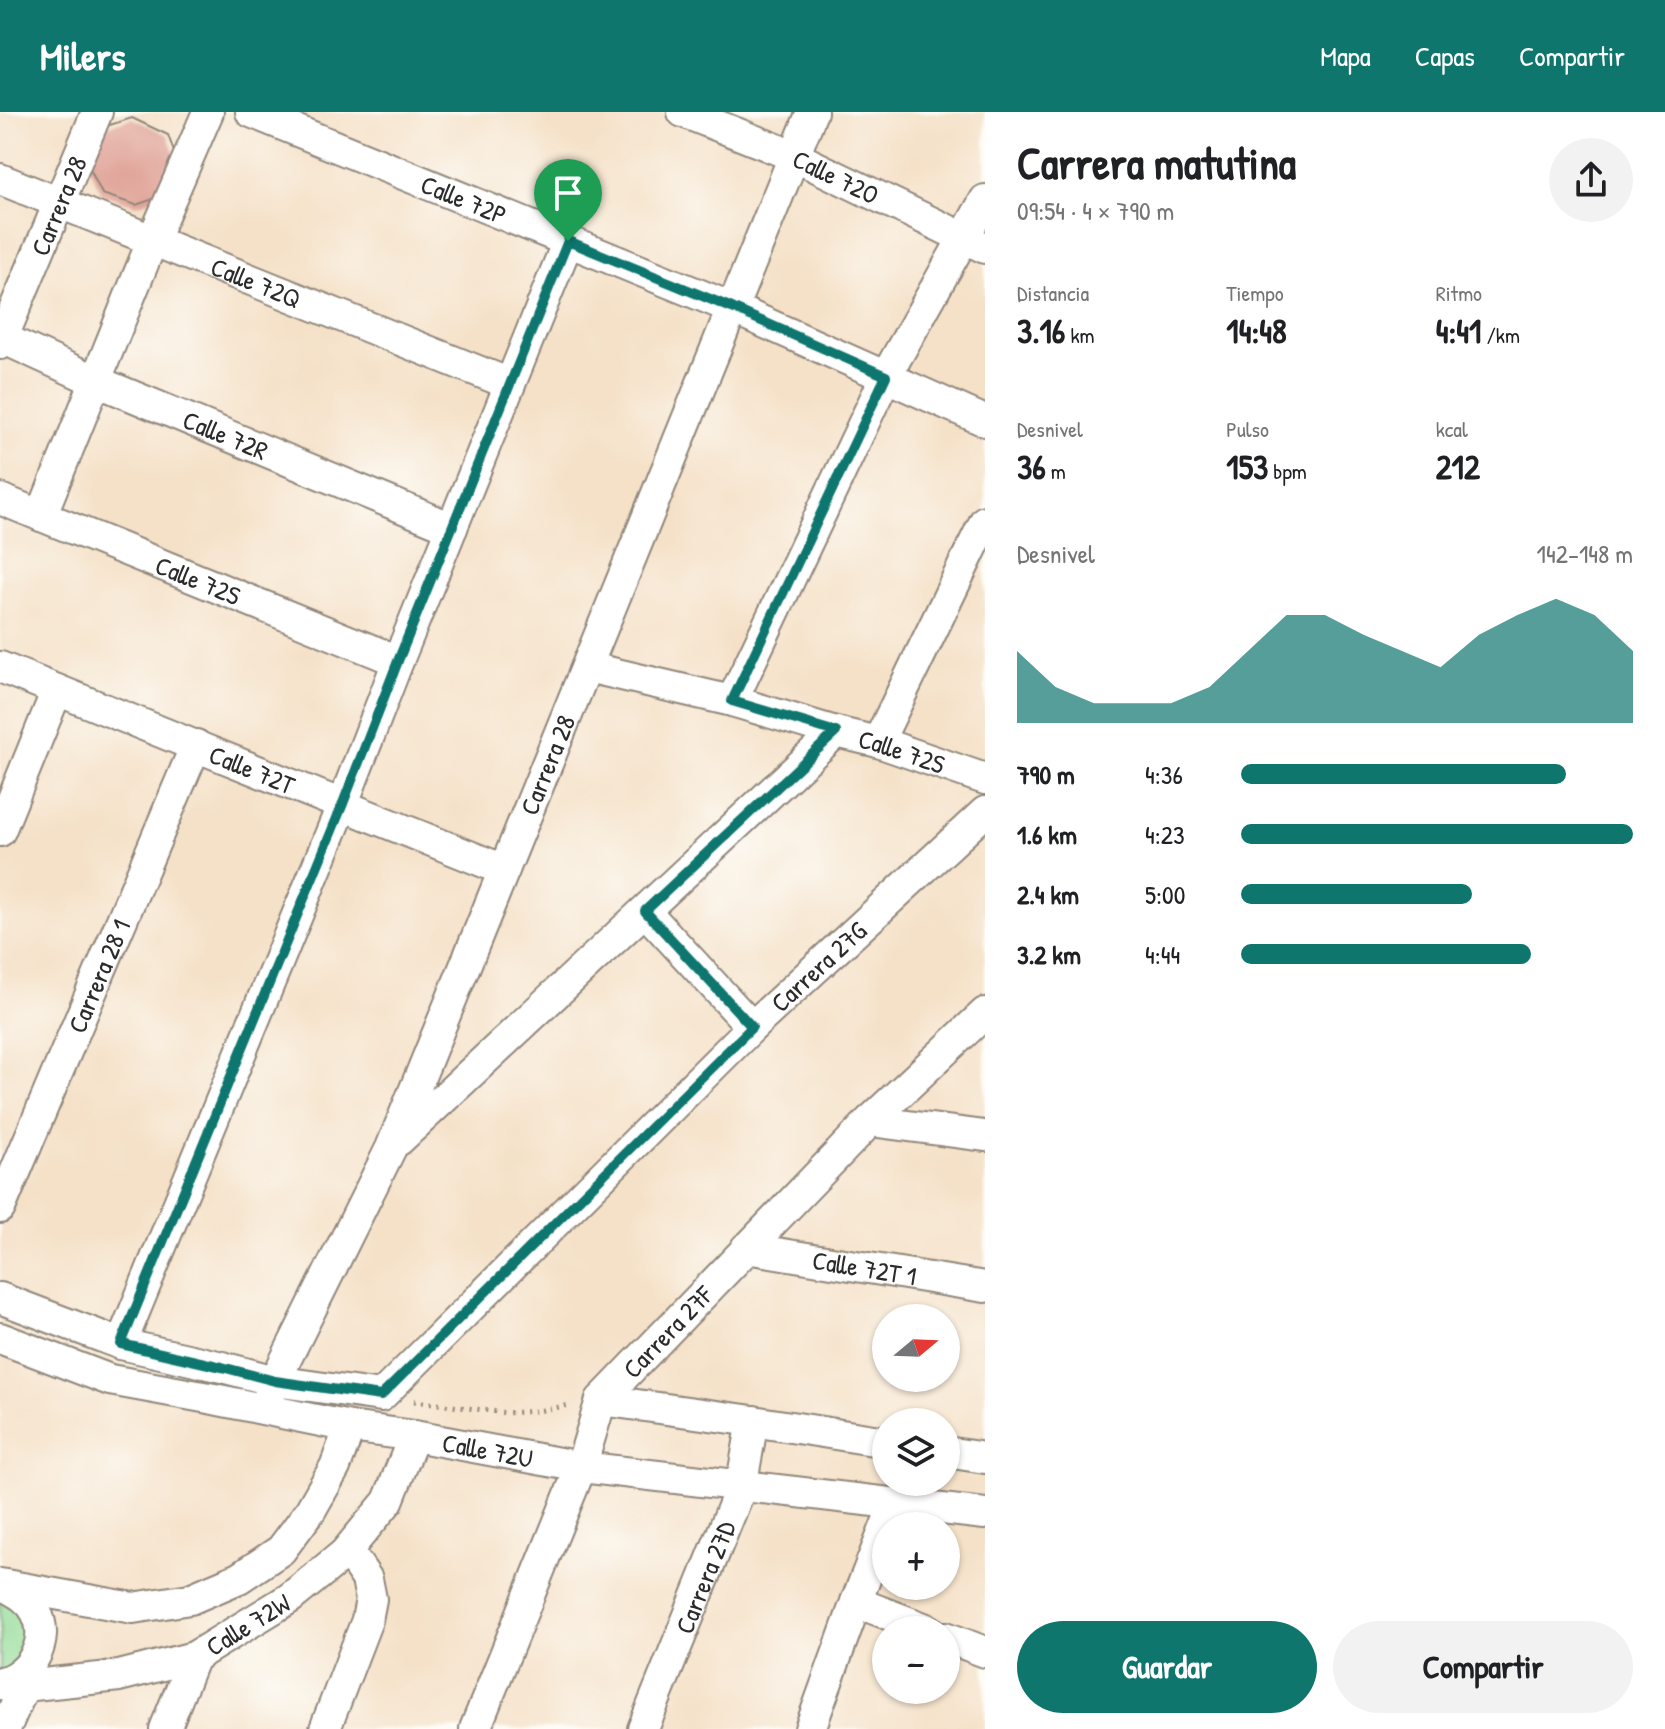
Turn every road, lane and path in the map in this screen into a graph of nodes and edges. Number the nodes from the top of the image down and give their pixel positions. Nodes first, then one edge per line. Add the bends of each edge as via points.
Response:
1 (97, 112) edge
2 (208, 112) edge
3 (251, 112) edge
4 (683, 112) edge
5 (812, 112) edge
6 (794, 156) junction
7 (0, 179) edge
8 (985, 200) edge
9 (59, 202) junction
10 (153, 239) junction
11 (568, 241) junction
12 (974, 242) edge
13 (732, 308) junction
14 (1, 340) edge
15 (886, 376) junction
16 (96, 381) junction
17 (510, 384) junction
18 (985, 421) edge
19 (0, 499) edge
20 (41, 516) junction
21 (985, 521) edge
22 (452, 528) junction
23 (398, 661) junction
24 (0, 667) edge
25 (587, 667) junction
26 (57, 690) junction
27 (732, 701) junction
28 (836, 732) junction
29 (878, 742) junction
30 (196, 745) junction
31 (985, 779) edge
32 (342, 806) junction
33 (985, 812) edge
34 (0, 831) edge
35 (504, 870) junction
36 (645, 911) junction
37 (985, 1013) edge
38 (752, 1027) junction
39 (870, 1121) junction
40 (985, 1136) edge
41 (391, 1148) junction
42 (0, 1208) edge
43 (746, 1248) junction
44 (985, 1287) edge
45 (0, 1298) edge
46 (0, 1338) edge
47 (121, 1344) junction
48 (275, 1381) junction
49 (381, 1396) junction
50 (601, 1400) junction
51 (264, 1409) junction
52 (753, 1421) junction
53 (350, 1427) junction
54 (414, 1436) junction
55 (872, 1440) edge
56 (960, 1454) edge
57 (985, 1458) edge
58 (581, 1467) junction
59 (741, 1487) junction
60 (895, 1503) junction
61 (985, 1514) edge
62 (344, 1554) junction
63 (2, 1585) edge
64 (856, 1602) junction
65 (892, 1616) edge
66 (960, 1642) edge
67 (985, 1652) edge
68 (194, 1657) junction
69 (8, 1684) edge
70 (5, 1729) edge
71 (165, 1729) edge
72 (325, 1729) edge
73 (475, 1729) edge
74 (643, 1729) edge
75 (810, 1729) edge

1 - 9 street, Carrera 28
2 - 10 street
3 - 11 street, Calle 72P
4 - 6 street, Calle 72O
5 - 6 street, Carrera 28
6 - 12 street, Calle 72O
6 - 13 street, Carrera 28
7 - 9 street, Calle 72Q
8 - 12 street
9 - 10 street, Calle 72Q
9 - 14 street, Carrera 28
10 - 16 street
10 - 17 street, Calle 72Q
11 - 13 street, Calle 72P
11 - 17 street
12 - 15 street
13 - 15 street, Calle 72P
13 - 25 street, Carrera 28
14 - 16 street, Calle 72R
15 - 18 street, Calle 72P
15 - 27 street
16 - 20 street
16 - 22 street, Calle 72R
17 - 22 street
19 - 20 street, Calle 72S
20 - 23 street, Calle 72S
21 - 29 street
22 - 23 street
23 - 32 street
24 - 26 street, Calle 72T
25 - 27 street, Calle 72S
25 - 35 street, Carrera 28
26 - 30 street, Calle 72T
26 - 34 street
27 - 28 street, Calle 72S
28 - 29 street, Calle 72S
28 - 36 street
29 - 31 street, Calle 72S
30 - 32 street, Calle 72T
30 - 42 street, Carrera 28 1
32 - 35 street, Calle 72T
32 - 47 street
33 - 38 street, Carrera 27G
35 - 41 street, Carrera 28
36 - 38 street
36 - 41 street
37 - 39 street, Carrera 27F
38 - 49 street, Carrera 27G
39 - 40 street
39 - 43 street, Carrera 27F
41 - 48 street, Carrera 28
43 - 44 street, Calle 72T 1
43 - 50 street, Carrera 27F
45 - 47 street
46 - 51 street, Calle 72U via 110,1380
47 - 48 street
48 - 49 street
48 - 51 street, Carrera 28
49 - 50 path via 506,1413
50 - 52 street
50 - 58 street, Carrera 27F
51 - 53 street, Calle 72U
52 - 55 street
52 - 59 street, Carrera 27D
53 - 54 street, Calle 72U
53 - 63 street, Calle 72W via 310,1511 281,1550 239,1578 190,1599 133,1608
54 - 58 street, Calle 72U
54 - 62 street, Calle 72W via 388,1501
56 - 57 street
58 - 59 street, Calle 72U
58 - 73 street, Carrera 27F
59 - 60 street, Calle 72U
59 - 74 street, Carrera 27D
60 - 61 street, Calle 72U
60 - 64 street
62 - 68 street, Calle 72W via 290,1598
62 - 72 street via 367,1579 371,1599
63 - 69 street, Calle 72W via 24,1596 41,1633 37,1654 24,1671 5,1681
64 - 65 street
64 - 75 street
66 - 67 street
68 - 69 street, Calle 72W via 119,1676
68 - 71 street
69 - 70 street

